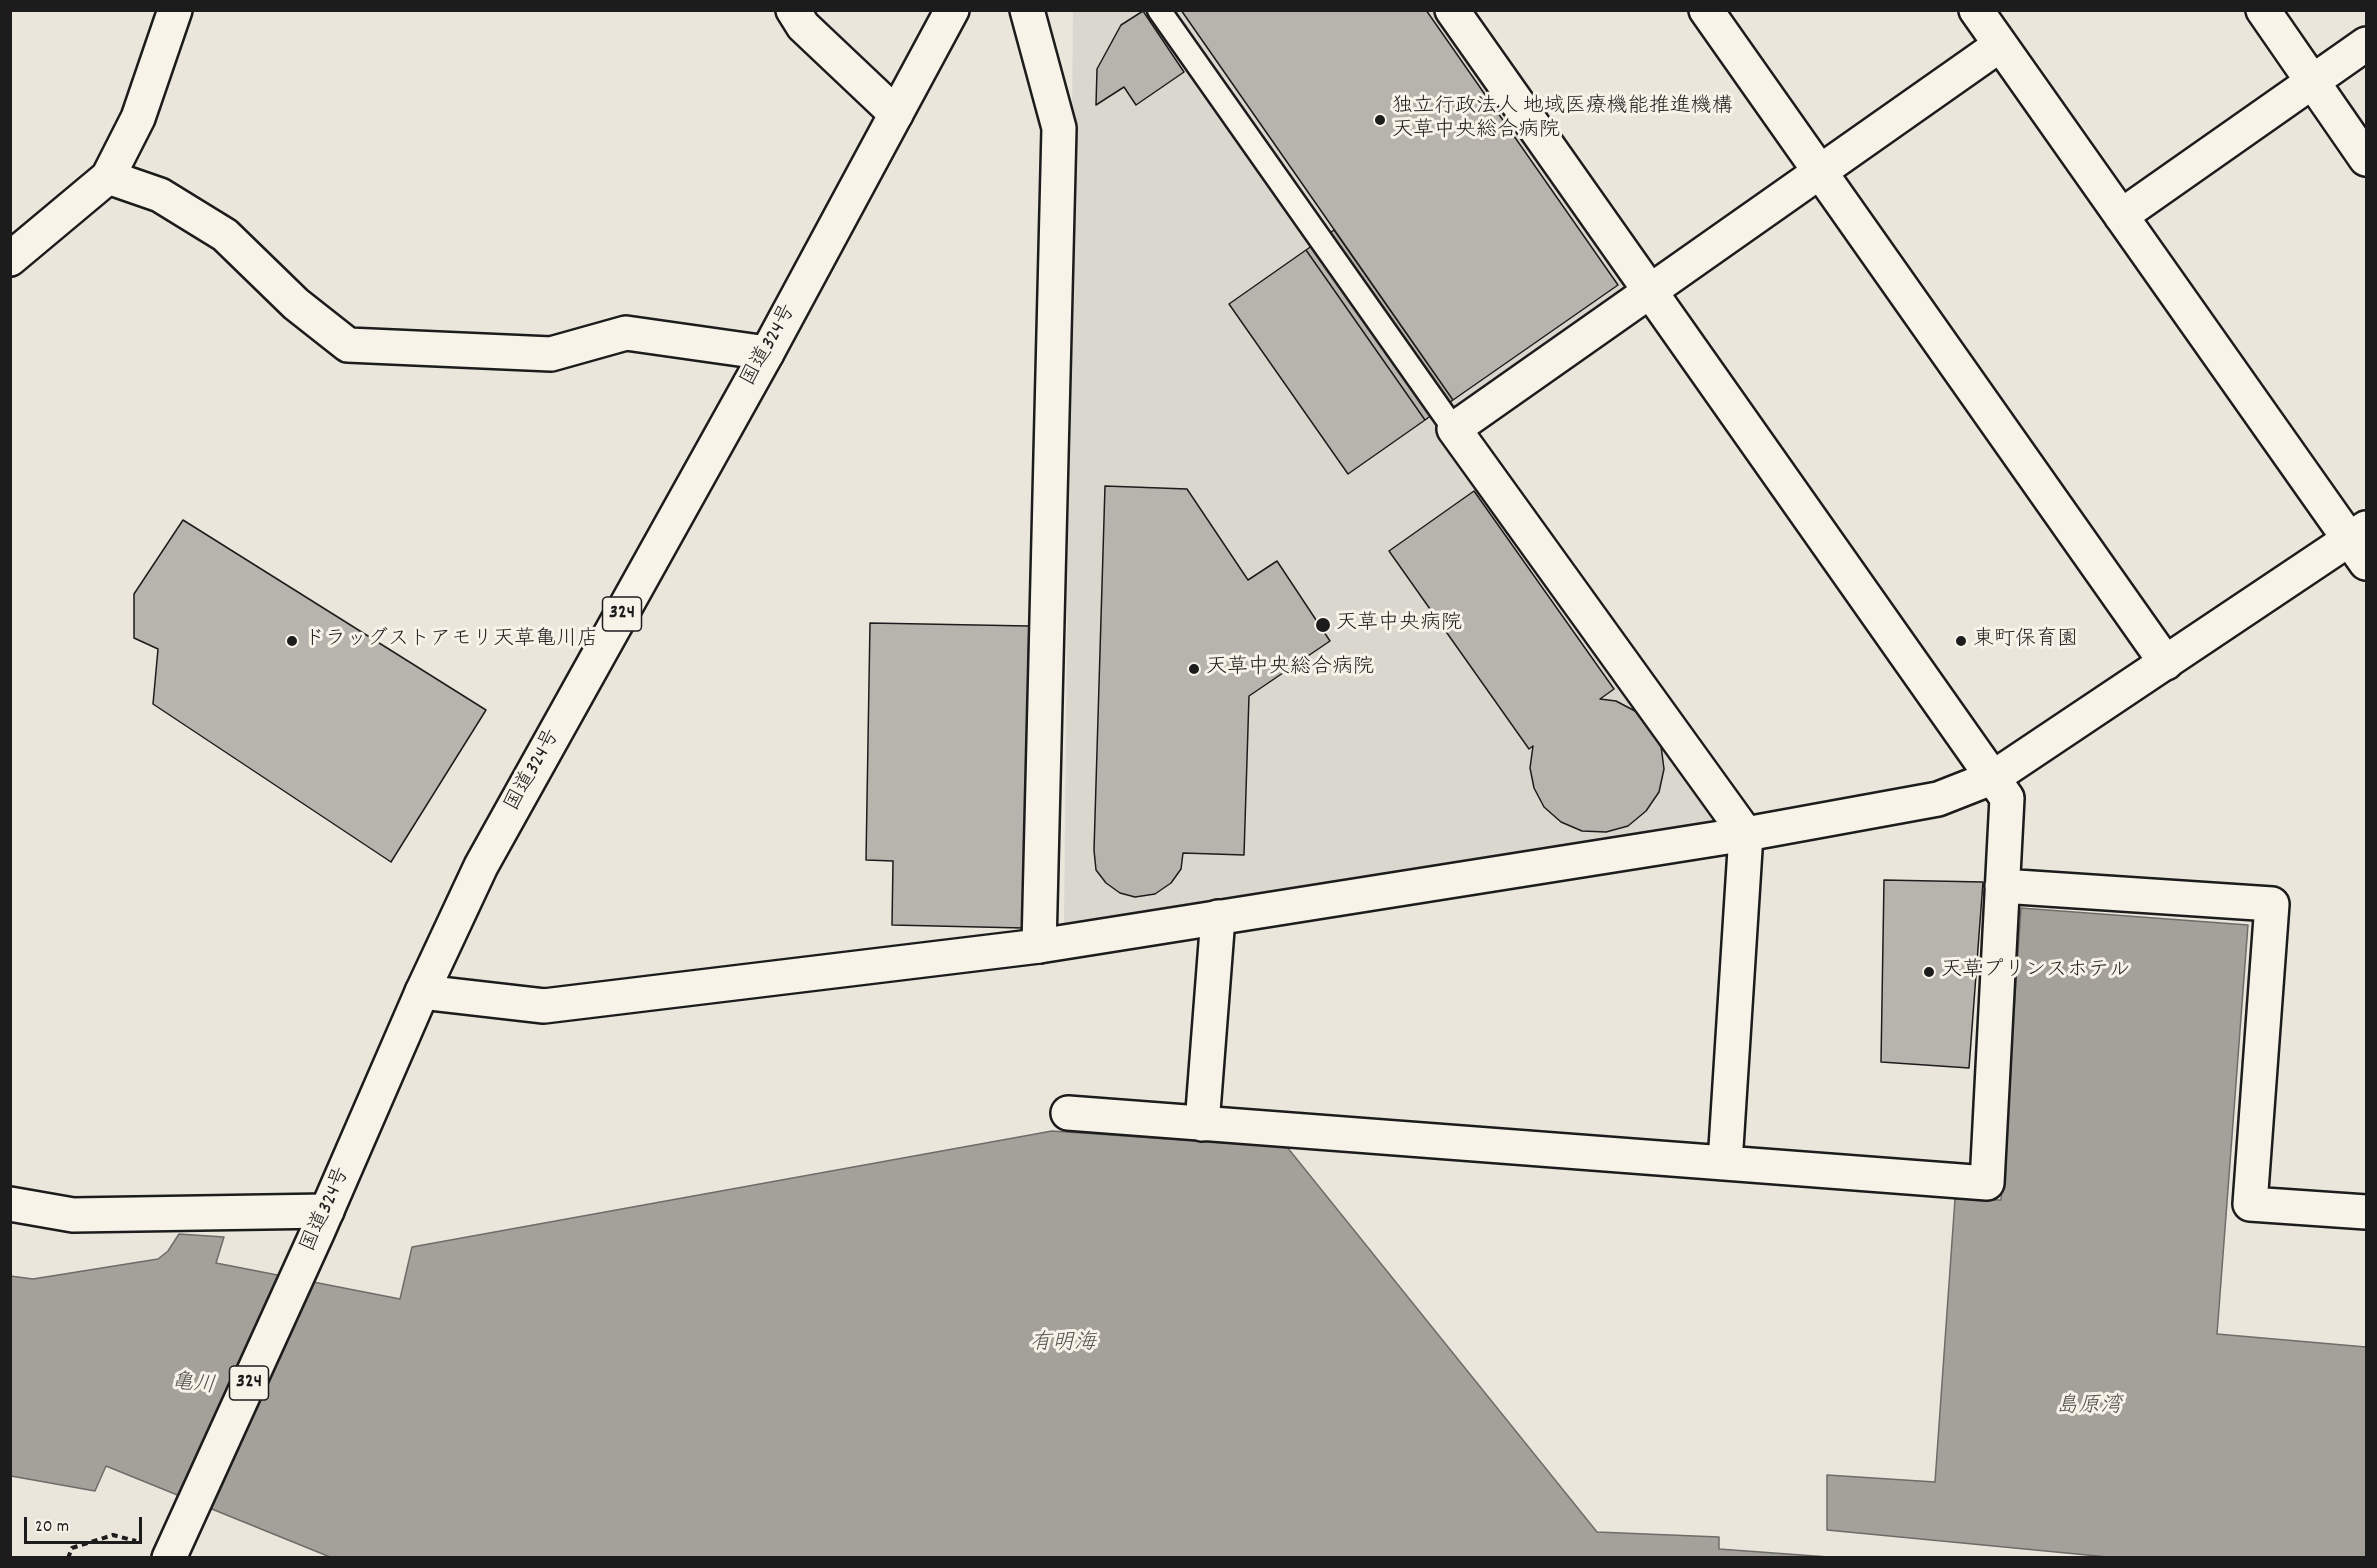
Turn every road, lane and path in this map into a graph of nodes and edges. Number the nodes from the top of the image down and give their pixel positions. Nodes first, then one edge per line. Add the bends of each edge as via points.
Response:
1 (175, 10) edge
2 (793, 10) edge
3 (952, 10) edge
4 (1028, 10) edge
5 (1159, 10) edge
6 (1452, 10) edge
7 (1706, 10) edge
8 (1976, 10) edge
9 (2263, 10) edge
10 (2367, 44) edge
11 (2000, 45) junction
12 (2312, 82) junction
13 (896, 114) junction
14 (2367, 159) edge
15 (1820, 171) junction
16 (108, 177) junction
17 (2121, 216) junction
18 (10, 259) edge
19 (1649, 291) junction
20 (767, 353) junction
21 (1454, 429) junction
22 (2361, 544) edge
23 (2166, 663) junction
24 (1994, 777) junction
25 (1746, 834) junction
26 (2002, 886) junction
27 (1218, 917) junction
28 (1039, 946) junction
29 (422, 992) junction
30 (1068, 1113) dead end
31 (1202, 1124) junction
32 (1725, 1163) junction
33 (10, 1204) edge
34 (2367, 1212) edge
35 (323, 1221) junction
36 (173, 1548) edge
37 (68, 1557) edge

1 - 16 main road via 138,118
2 - 13 main road via 803,26
3 - 13 main road, 国道324号 / 324
4 - 28 main road via 1059,128
5 - 21 lane
6 - 19 main road
7 - 15 main road
8 - 11 main road
9 - 12 main road
10 - 12 main road
11 - 15 main road
11 - 17 main road
12 - 14 main road
12 - 17 main road
13 - 20 main road, 国道324号 / 324
15 - 19 main road
15 - 23 main road
16 - 18 main road
16 - 20 main road via 160,195 225,235 296,304 348,345 551,354 626,333
17 - 22 main road
19 - 21 main road
19 - 24 main road
20 - 29 main road, 国道324号 / 324 via 481,866
21 - 25 main road
22 - 23 main road
23 - 24 main road
24 - 25 main road via 1938,800
24 - 26 main road via 2007,798
25 - 27 main road
25 - 32 main road
26 - 32 main road via 1987,1183
26 - 34 main road via 2272,904 2250,1204
27 - 28 main road
27 - 31 main road
28 - 29 main road via 544,1006
29 - 35 main road, 国道324号 / 324
30 - 31 main road
31 - 32 main road
33 - 35 main road via 72,1215
35 - 36 main road, 国道324号 / 324
36 - 37 path via 113,1535 72,1548

